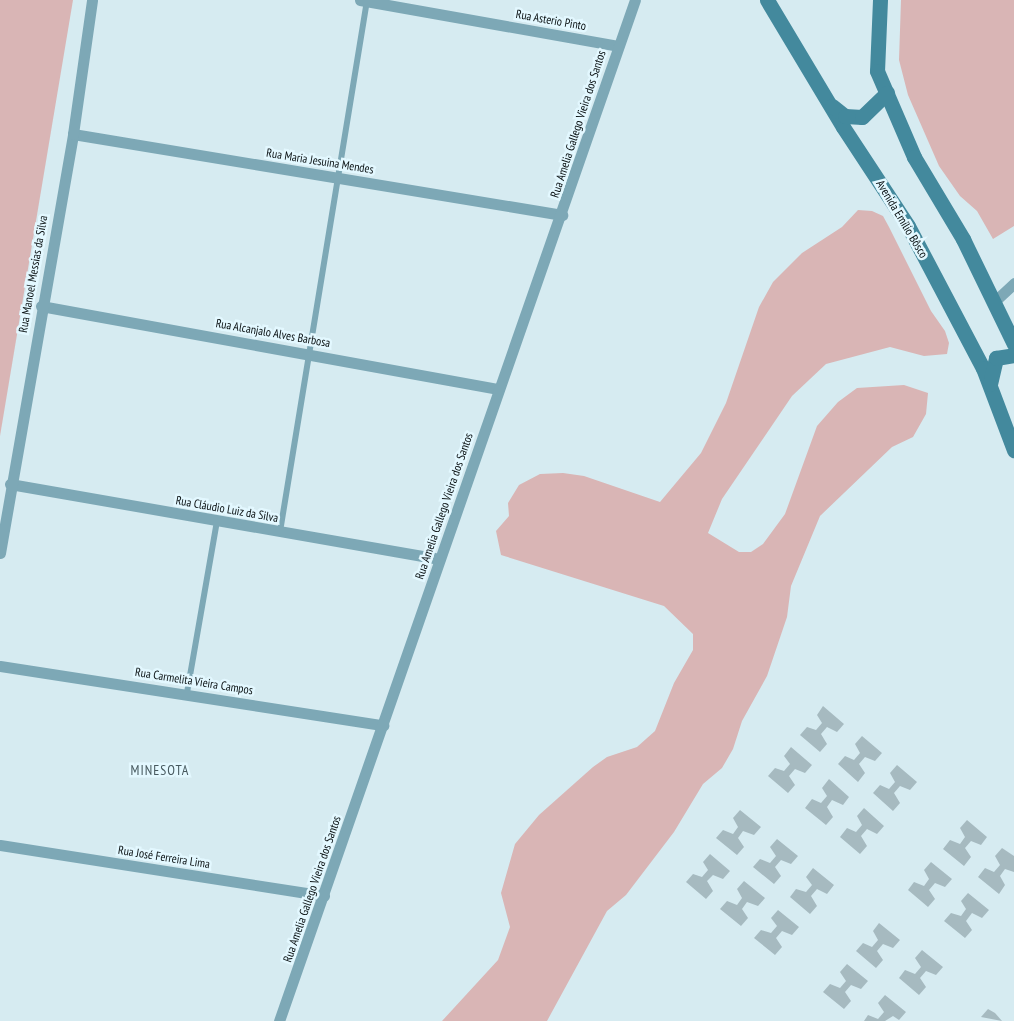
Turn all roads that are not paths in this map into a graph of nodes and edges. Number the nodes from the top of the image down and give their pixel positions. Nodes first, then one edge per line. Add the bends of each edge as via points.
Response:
1 (92, 0) edge
2 (365, 0) edge
3 (635, 0) edge
4 (767, 0) edge
5 (880, 0) edge
6 (618, 46) junction
7 (887, 93) junction
8 (829, 104) junction
9 (73, 134) junction
10 (338, 178) junction
11 (562, 215) junction
12 (1014, 283) edge
13 (996, 300) junction
14 (41, 306) junction
15 (1014, 344) edge
16 (308, 354) junction
17 (990, 385) junction
18 (499, 388) junction
19 (1014, 450) edge
20 (10, 484) junction
21 (217, 521) junction
22 (280, 532) junction
23 (0, 553) edge
24 (440, 559) junction
25 (0, 666) edge
26 (187, 693) junction
27 (383, 725) junction
28 (0, 845) edge
29 (324, 896) junction
30 (279, 1021) edge

1 - 9 street, Rua Manoel Messias da Silva
2 - 6 street, Rua Asterio Pinto
2 - 10 lane
3 - 6 street, Rua Amelia Gallego Vieira dos Santos
4 - 8 main road, Avenida Emílio Bôsco
5 - 7 main road via 877,71
6 - 11 street, Rua Amelia Gallego Vieira dos Santos
7 - 8 main road via 862,117 844,116
7 - 13 main road via 914,157
8 - 17 main road, Avenida Emílio Bôsco via 904,220
9 - 10 street, Rua Maria Jesuina Mendes
9 - 14 street, Rua Manoel Messias da Silva
10 - 11 street, Rua Maria Jesuina Mendes
10 - 16 lane
11 - 18 street, Rua Amelia Gallego Vieira dos Santos
12 - 13 street
13 - 15 main road
14 - 16 street, Rua Alcanjalo Alves Barbosa
14 - 20 street, Rua Manoel Messias da Silva
15 - 17 main road via 996,358
16 - 18 street, Rua Alcanjalo Alves Barbosa
16 - 22 lane
17 - 19 main road, Avenida Emílio Bôsco
18 - 24 street, Rua Amelia Gallego Vieira dos Santos
20 - 21 street, Rua Cláudio Luiz da Silva
20 - 23 street, Rua Manoel Messias da Silva
21 - 22 street, Rua Cláudio Luiz da Silva
21 - 26 lane
22 - 24 street, Rua Cláudio Luiz da Silva
24 - 27 street, Rua Amelia Gallego Vieira dos Santos
25 - 26 street, Rua Carmelita Vieira Campos
26 - 27 street, Rua Carmelita Vieira Campos
27 - 29 street, Rua Amelia Gallego Vieira dos Santos
28 - 29 street, Rua José Ferreira Lima
29 - 30 street, Rua Amelia Gallego Vieira dos Santos

